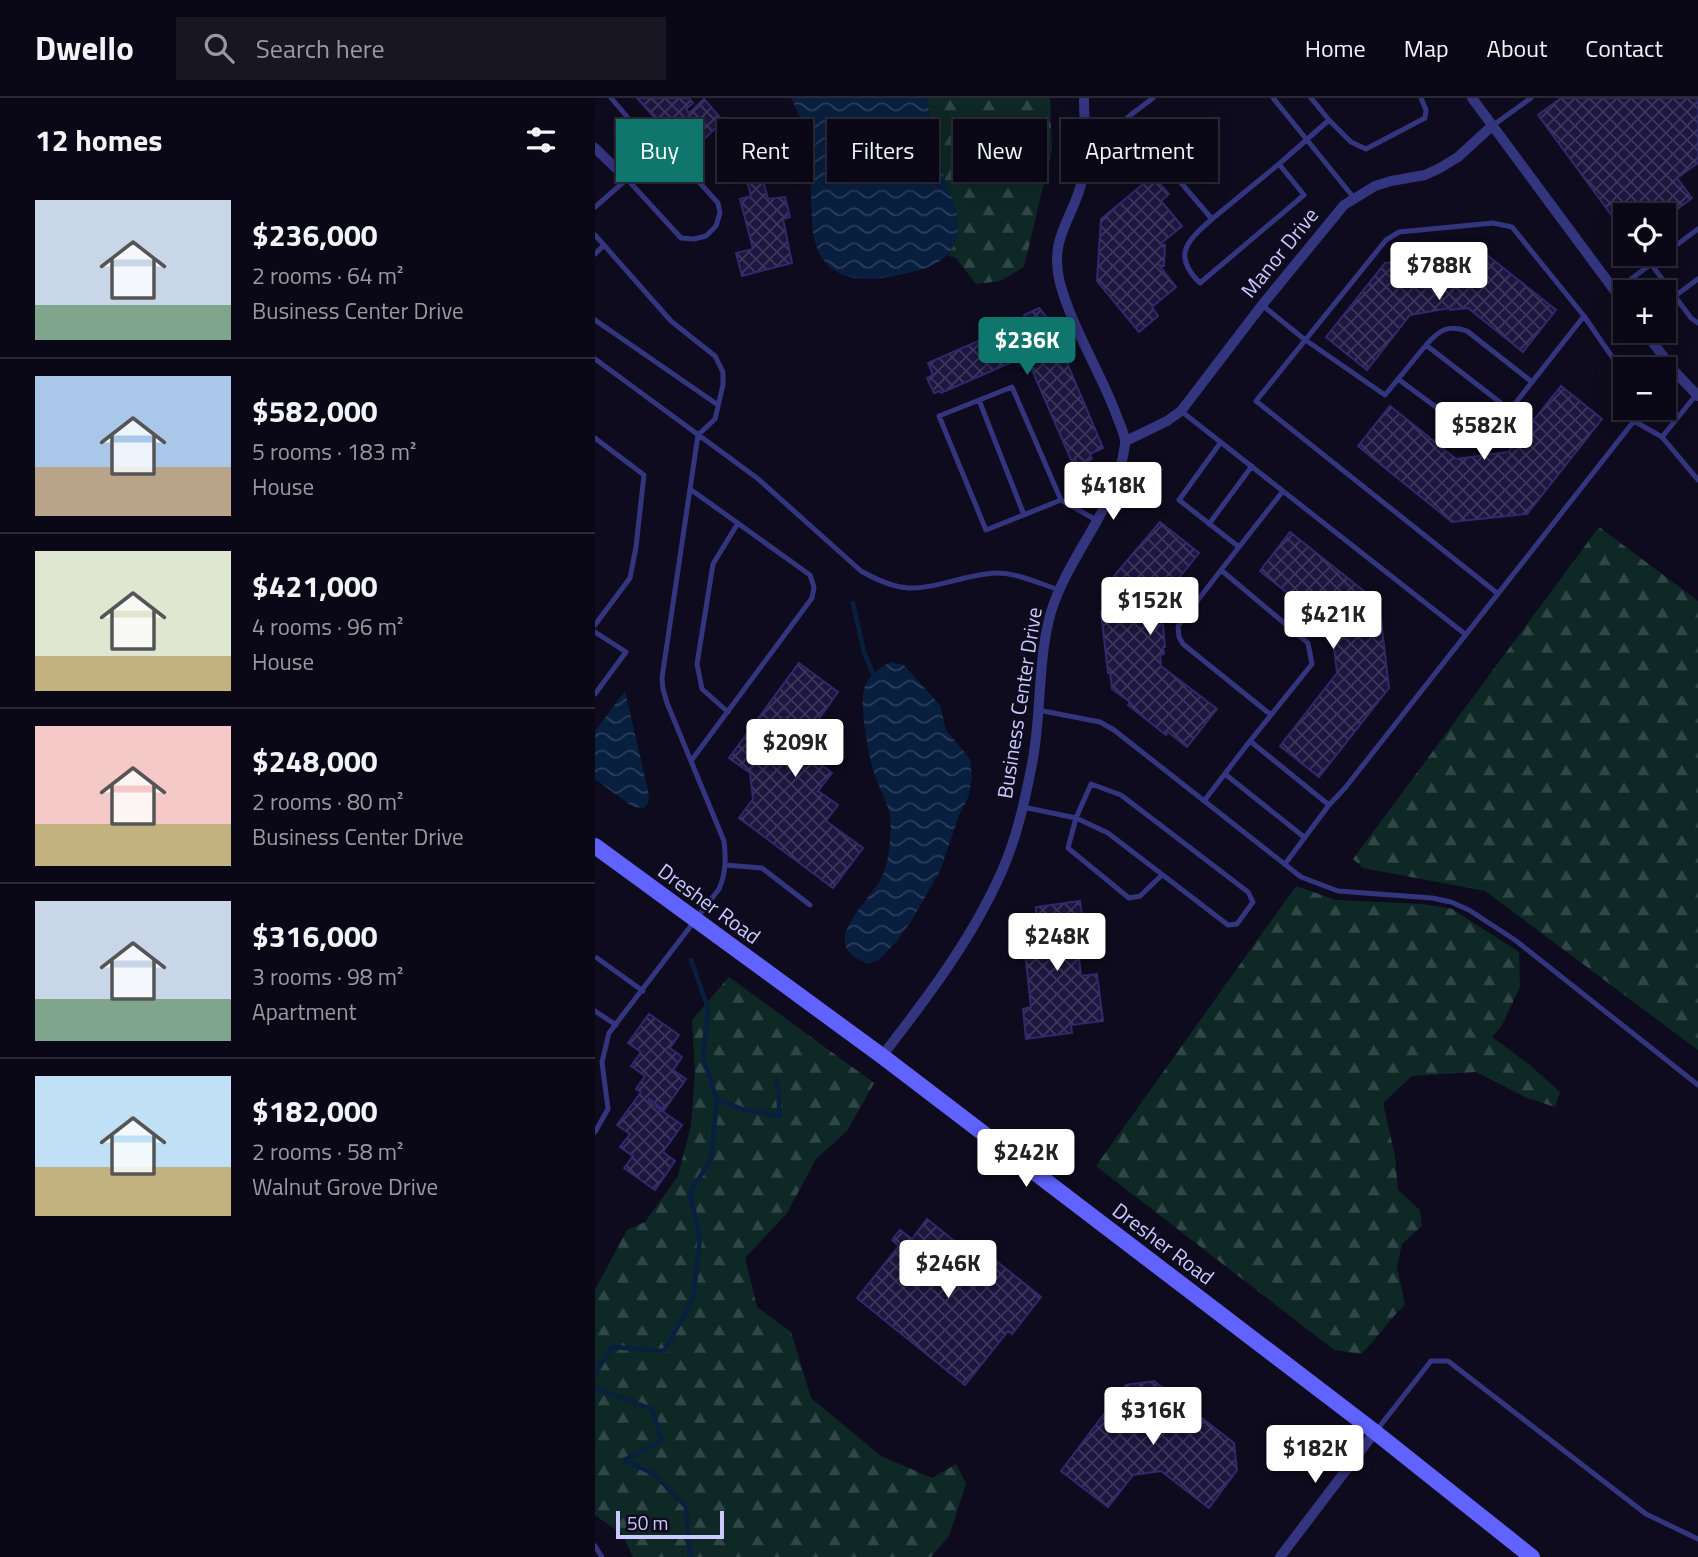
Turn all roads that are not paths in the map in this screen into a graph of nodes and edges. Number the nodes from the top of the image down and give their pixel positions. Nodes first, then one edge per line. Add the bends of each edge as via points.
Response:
1 (611, 98) edge
2 (1084, 98) edge
3 (1153, 98) edge
4 (1273, 98) edge
5 (1311, 98) edge
6 (1421, 98) edge
7 (1472, 98) edge
8 (1531, 98) edge
9 (629, 119) edge
10 (1329, 120) junction
11 (1492, 126) junction
12 (1307, 139) junction
13 (595, 148) edge
14 (1279, 164) junction
15 (616, 168) edge
16 (624, 182) edge
17 (630, 182) edge
18 (699, 182) edge
19 (1354, 198) junction
20 (595, 207) edge
21 (1212, 219) junction
22 (1698, 229) edge
23 (595, 235) edge
24 (604, 245) junction
25 (1676, 245) edge
26 (595, 254) edge
27 (1648, 266) edge
28 (1698, 279) edge
29 (1630, 280) edge
30 (1613, 288) edge
31 (1676, 295) edge
32 (1676, 297) edge
33 (1262, 305) junction
34 (1584, 316) junction
35 (595, 320) edge
36 (1698, 323) edge
37 (1304, 338) junction
38 (1653, 343) edge
39 (1426, 345) junction
40 (1613, 358) edge
41 (595, 359) edge
42 (1398, 379) junction
43 (1532, 382) junction
44 (1697, 394) edge
45 (979, 400) junction
46 (718, 405) junction
47 (1510, 410) junction
48 (1181, 411) junction
49 (1634, 421) joint
50 (698, 435) junction
51 (1662, 437) junction
52 (595, 438) edge
53 (1126, 441) junction
54 (1221, 442) junction
55 (1252, 466) junction
56 (1698, 480) edge
57 (690, 489) junction
58 (1283, 491) junction
59 (1061, 500) junction
60 (1024, 515) junction
61 (1097, 520) junction
62 (738, 523) junction
63 (1209, 524) junction
64 (1239, 547) junction
65 (1221, 570) junction
66 (1060, 590) junction
67 (1497, 593) junction
68 (595, 625) edge
69 (595, 632) edge
70 (1465, 634) junction
71 (595, 694) edge
72 (1038, 710) junction
73 (728, 712) junction
74 (1271, 715) junction
75 (1250, 741) junction
76 (691, 761) junction
77 (1225, 774) junction
78 (1204, 801) junction
79 (1329, 805) junction
80 (1023, 807) junction
81 (1076, 818) junction
82 (1304, 837) junction
83 (595, 846) edge
84 (1285, 864) junction
85 (725, 865) junction
86 (1162, 875) junction
87 (810, 905) dead end
88 (696, 921) junction
89 (597, 958) edge
90 (643, 991) junction
91 (595, 1011) edge
92 (616, 1025) junction
93 (882, 1056) junction
94 (595, 1067) edge
95 (603, 1073) junction
96 (1698, 1085) edge
97 (598, 1122) edge
98 (595, 1132) edge
99 (1375, 1432) junction
100 (1698, 1539) edge
101 (595, 1546) edge
102 (602, 1557) edge
103 (1280, 1557) edge
104 (1532, 1557) edge

1 - 9 lane
2 - 53 street via 1083,178 1058,241 1058,275
3 - 21 lane via 1128,117
4 - 12 lane
5 - 10 lane
6 - 10 lane via 1425,118 1366,149 1351,142
7 - 11 street
8 - 11 lane
10 - 12 lane
11 - 19 street, Manor Drive via 1440,168 1375,186
11 - 30 street
12 - 14 lane
12 - 19 lane
13 - 15 street
14 - 21 lane
14 - 21 lane via 1304,195 1200,283 1186,265 1186,246
16 - 20 lane
17 - 18 lane via 681,238 694,239 706,236 716,226 720,213 718,203
19 - 33 street, Manor Drive
22 - 25 lane
23 - 24 lane
24 - 26 lane
24 - 46 lane via 671,321 715,356 723,372
27 - 29 lane
28 - 31 lane
32 - 36 lane
33 - 37 lane
33 - 48 street, Manor Drive
34 - 37 lane via 1512,227 1493,223 1399,232 1386,240
34 - 40 lane
34 - 43 lane
35 - 46 lane
37 - 42 lane via 1385,395
37 - 67 lane via 1256,401
38 - 44 street
39 - 42 lane
39 - 43 lane via 1442,330 1457,327
39 - 47 lane
41 - 50 lane
42 - 47 lane via 1471,433 1491,432
43 - 47 lane
44 - 51 lane
45 - 59 lane via 1012,387
45 - 60 lane
45 - 60 lane via 939,416 986,530
46 - 50 lane via 715,419
48 - 53 street, Manor Drive
48 - 54 lane
49 - 51 lane
49 - 67 lane
50 - 57 lane
50 - 66 lane via 757,478 861,571 878,580 914,589 996,573
51 - 56 lane
52 - 68 lane via 644,475 630,578
53 - 61 street, Business Center Drive via 1117,482
54 - 55 lane
54 - 63 lane via 1178,500
55 - 58 lane
55 - 63 lane
57 - 62 lane
57 - 76 lane via 662,678
58 - 64 lane
58 - 70 lane
59 - 60 lane
59 - 61 lane
61 - 66 street, Business Center Drive
62 - 73 lane via 713,564 697,664 702,689
62 - 73 lane via 810,575 814,587 812,598
63 - 64 lane
64 - 65 lane
65 - 74 lane via 1308,643 1312,664
65 - 74 lane via 1178,626 1179,637
66 - 72 street, Business Center Drive via 1049,625
67 - 70 lane
69 - 71 lane via 626,652
70 - 79 lane
72 - 78 lane via 1100,722
72 - 80 street, Business Center Drive
73 - 76 lane
74 - 75 lane
75 - 77 lane
75 - 79 lane
76 - 85 lane via 724,841
77 - 78 lane
77 - 82 lane
78 - 84 lane
79 - 82 lane
80 - 81 lane
80 - 93 street, Business Center Drive via 984,910 940,980
81 - 86 lane via 1108,833
81 - 86 lane via 1069,848 1129,898 1140,895
81 - 86 lane via 1091,784 1121,795 1248,892 1253,902 1237,924 1228,925
82 - 84 lane
83 - 88 main road, Dresher Road
84 - 96 lane via 1301,877 1338,891 1432,898 1469,909
85 - 87 lane via 762,868
85 - 88 lane via 719,888
88 - 90 lane
88 - 93 main road, Dresher Road
89 - 90 lane
90 - 92 lane
91 - 92 lane
92 - 95 lane via 604,1047
93 - 99 main road, Dresher Road
94 - 95 lane
95 - 97 lane via 608,1109
97 - 98 lane
99 - 100 lane via 1431,1361 1448,1361 1646,1514
99 - 103 street
99 - 104 main road, Dresher Road
101 - 102 lane

